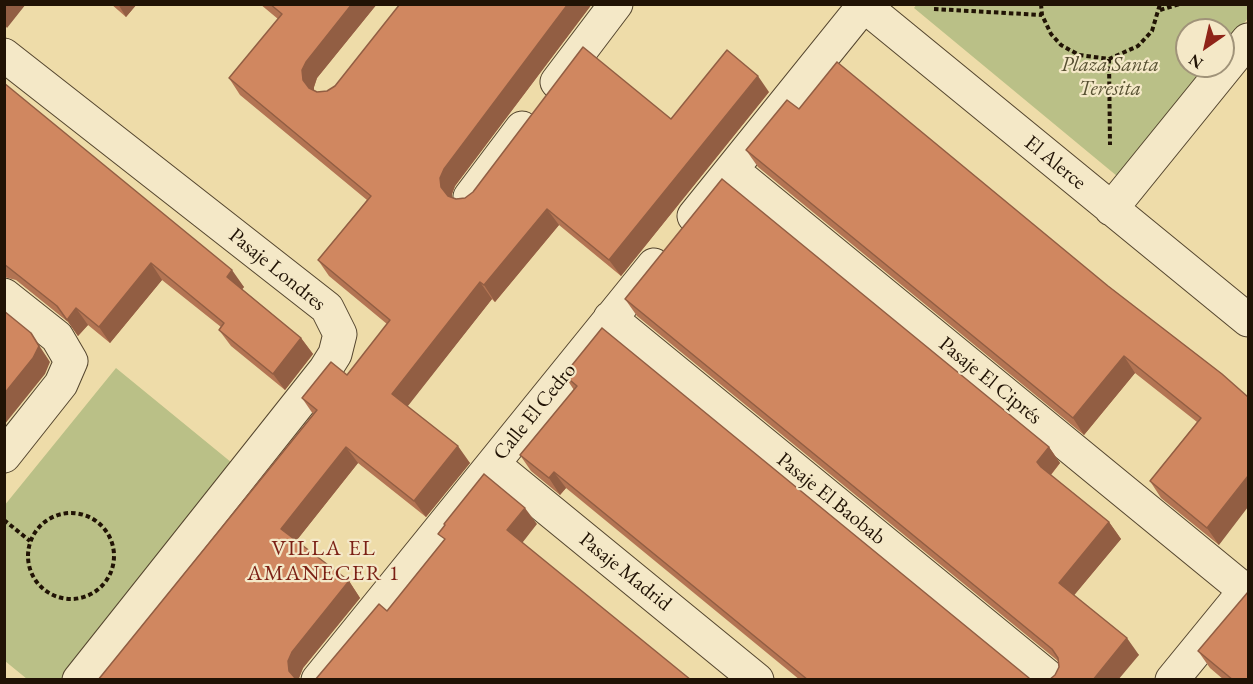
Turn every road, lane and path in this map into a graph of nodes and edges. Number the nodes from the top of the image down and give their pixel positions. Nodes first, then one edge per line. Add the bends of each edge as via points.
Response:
1 (616, 4) edge
2 (1041, 4) edge
3 (1180, 4) edge
4 (863, 5) edge
5 (1160, 7) edge
6 (1042, 15) junction
7 (1248, 40) edge
8 (4, 55) edge
9 (1109, 59) junction
10 (732, 170) junction
11 (470, 197) edge
12 (1111, 208) junction
13 (4, 295) edge
14 (610, 318) junction
15 (1248, 318) edge
16 (4, 456) edge
17 (493, 464) junction
18 (4, 520) edge
19 (30, 541) junction
20 (1248, 590) edge
21 (80, 680) edge
22 (318, 680) edge
23 (757, 680) edge
24 (1052, 680) edge
25 (1172, 680) edge

1 - 11 street
2 - 6 path
3 - 5 path
4 - 6 path
4 - 10 street, Calle El Cedro
4 - 12 street, El Alerce
5 - 9 path via 1152,31 1138,46
6 - 9 path via 1060,45 1079,55
7 - 12 street
8 - 21 street, Pasaje Londres via 327,308 340,334 335,354 325,370
9 - 12 path
10 - 14 street, Calle El Cedro
10 - 20 street, Pasaje El Ciprés
12 - 15 street, El Alerce
13 - 16 street via 57,337 71,361 61,384
14 - 17 street, Calle El Cedro
14 - 24 street, Pasaje El Baobab
17 - 22 street, Calle El Cedro
17 - 23 street, Pasaje Madrid
18 - 19 path
19 - 19 path via 27,556 35,581 61,599 92,595 110,576 114,546 109,534 94,519 80,513 57,515 44,522
20 - 25 street

